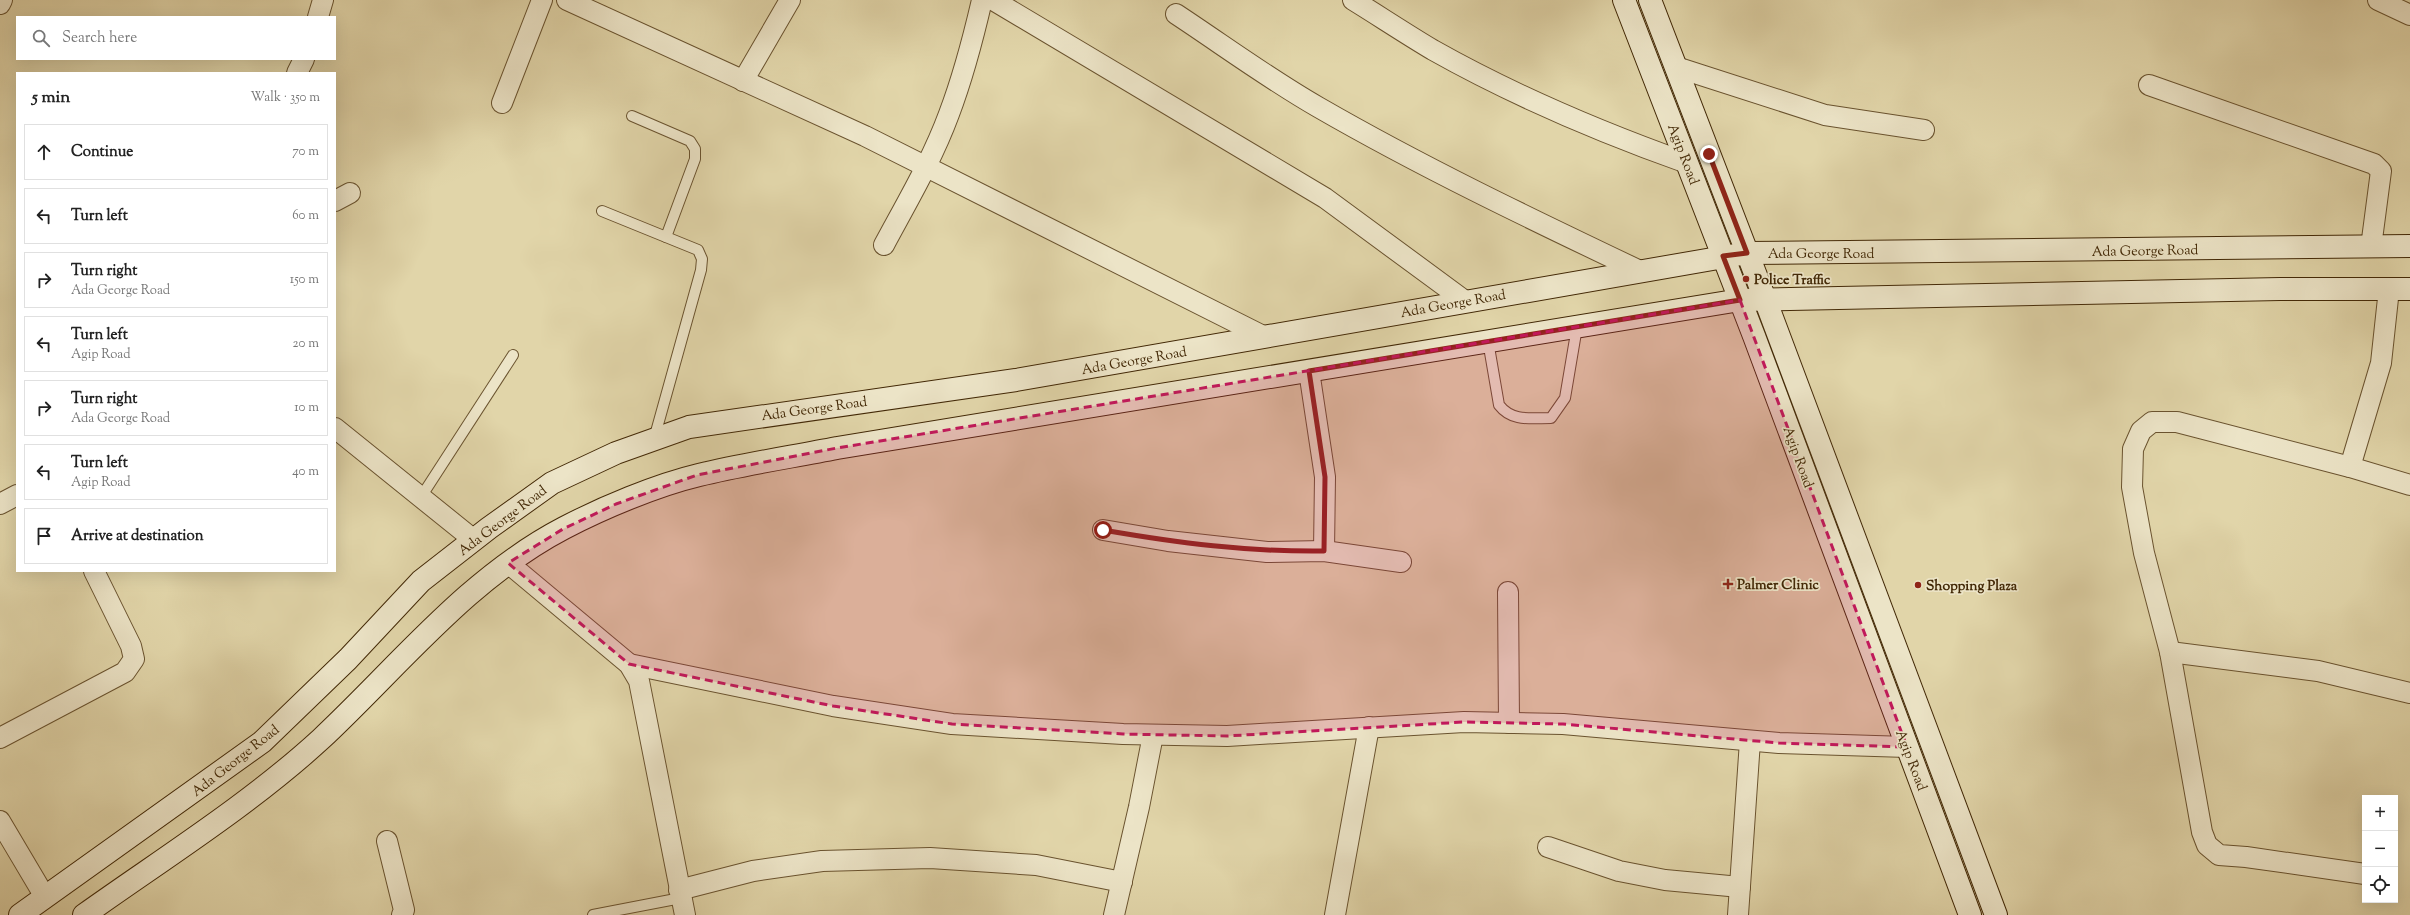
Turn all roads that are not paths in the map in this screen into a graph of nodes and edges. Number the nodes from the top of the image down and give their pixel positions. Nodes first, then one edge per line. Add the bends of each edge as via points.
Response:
1 (2, 0) edge
2 (323, 0) edge
3 (542, 0) edge
4 (567, 0) edge
5 (790, 0) edge
6 (982, 0) edge
7 (993, 0) edge
8 (1353, 0) edge
9 (1624, 0) edge
10 (1650, 0) edge
11 (2378, 0) edge
12 (0, 4) edge
13 (1176, 14) dead end
14 (2410, 15) edge
15 (318, 16) edge
16 (304, 60) edge
17 (1676, 67) junction
18 (298, 72) edge
19 (743, 81) junction
20 (2149, 85) dead end
21 (502, 103) dead end
22 (632, 116) dead end
23 (1924, 130) dead end
24 (1687, 163) junction
25 (926, 167) junction
26 (602, 211) dead end
27 (666, 237) junction
28 (884, 245) dead end
29 (2410, 246) edge
30 (2371, 247) junction
31 (1747, 253) junction
32 (1723, 256) junction
33 (1640, 271) junction
34 (2389, 289) junction
35 (2410, 289) edge
36 (1765, 299) junction
37 (1740, 300) junction
38 (1465, 301) junction
39 (1577, 327) junction
40 (1265, 337) junction
41 (1488, 342) junction
42 (513, 355) dead end
43 (1309, 371) junction
44 (336, 429) edge
45 (654, 439) junction
46 (2350, 467) junction
47 (2410, 485) edge
48 (16, 495) edge
49 (421, 498) junction
50 (0, 504) edge
51 (1103, 530) dead end
52 (474, 540) junction
53 (1324, 551) junction
54 (1401, 562) dead end
55 (508, 563) junction
56 (94, 572) edge
57 (1508, 592) dead end
58 (2170, 652) junction
59 (629, 664) junction
60 (2410, 693) edge
61 (1509, 723) junction
62 (1369, 727) junction
63 (1153, 735) junction
64 (0, 738) edge
65 (1750, 741) junction
66 (1907, 746) junction
67 (0, 821) edge
68 (387, 841) dead end
69 (1548, 847) dead end
70 (2362, 874) edge
71 (1122, 882) junction
72 (1740, 887) junction
73 (45, 897) junction
74 (681, 901) edge
75 (20, 915) edge
76 (84, 915) edge
77 (402, 915) edge
78 (593, 915) edge
79 (1114, 915) edge
80 (1335, 915) edge
81 (1738, 915) edge
82 (1970, 915) edge
83 (1996, 915) edge

1 - 12 street
2 - 15 street
3 - 21 street
4 - 19 street
5 - 19 street
6 - 25 street via 966,66 949,115
7 - 38 street via 1325,198
8 - 24 street via 1433,50 1549,108
9 - 24 main road, Agip Road
10 - 17 main road, Agip Road
11 - 14 street
13 - 33 street via 1323,110 1507,208
16 - 18 street
17 - 23 street via 1825,115
17 - 31 main road, Agip Road
19 - 25 street via 865,136
20 - 30 street via 2374,164 2381,171
22 - 27 lane via 690,141 695,149 695,160
24 - 32 main road, Agip Road
25 - 28 street
25 - 40 street
26 - 27 lane
27 - 45 lane via 698,250 702,259
29 - 30 main road, Ada George Road
30 - 31 main road, Ada George Road
31 - 32 main road, Ada George Road
31 - 36 main road, Agip Road
32 - 33 main road, Ada George Road
32 - 37 main road, Agip Road
33 - 38 main road, Ada George Road
34 - 35 main road
34 - 36 main road
34 - 46 street via 2381,363
36 - 37 main road
36 - 83 main road, Agip Road
37 - 39 main road
37 - 66 main road, Agip Road
38 - 40 main road, Ada George Road
39 - 41 main road
39 - 41 lane via 1565,398 1551,418 1513,417 1499,405
40 - 45 main road, Ada George Road via 1016,380 690,427
41 - 43 main road
42 - 49 lane
43 - 53 street via 1325,477
43 - 55 main road via 837,448 698,475 616,504 563,528
44 - 49 street
45 - 52 main road, Ada George Road via 616,452 552,483
46 - 47 street
46 - 58 street via 2176,422 2152,422 2140,431 2133,449 2132,487 2144,553
48 - 50 street
49 - 52 street
51 - 53 street via 1168,541 1259,551
52 - 73 main road, Ada George Road via 421,581 348,659 262,742
53 - 54 street
55 - 59 street
55 - 76 main road via 468,595 321,738 273,780
56 - 64 street via 131,646 134,659 125,672
57 - 61 street
58 - 60 street via 2318,671
58 - 70 street via 2202,832 2207,844 2219,855
59 - 63 street via 833,706 952,724
59 - 74 street via 640,681
61 - 62 street via 1464,722
61 - 65 street via 1563,724
62 - 63 street via 1227,736
62 - 80 street
63 - 71 street via 1140,807
65 - 66 street
65 - 72 street
66 - 82 main road, Agip Road
67 - 73 street
68 - 77 street via 404,910
69 - 72 street via 1619,871 1665,880
71 - 74 street via 1036,865 930,858 822,861 752,871
71 - 79 street
72 - 81 street
73 - 75 main road, Ada George Road
74 - 78 lane

